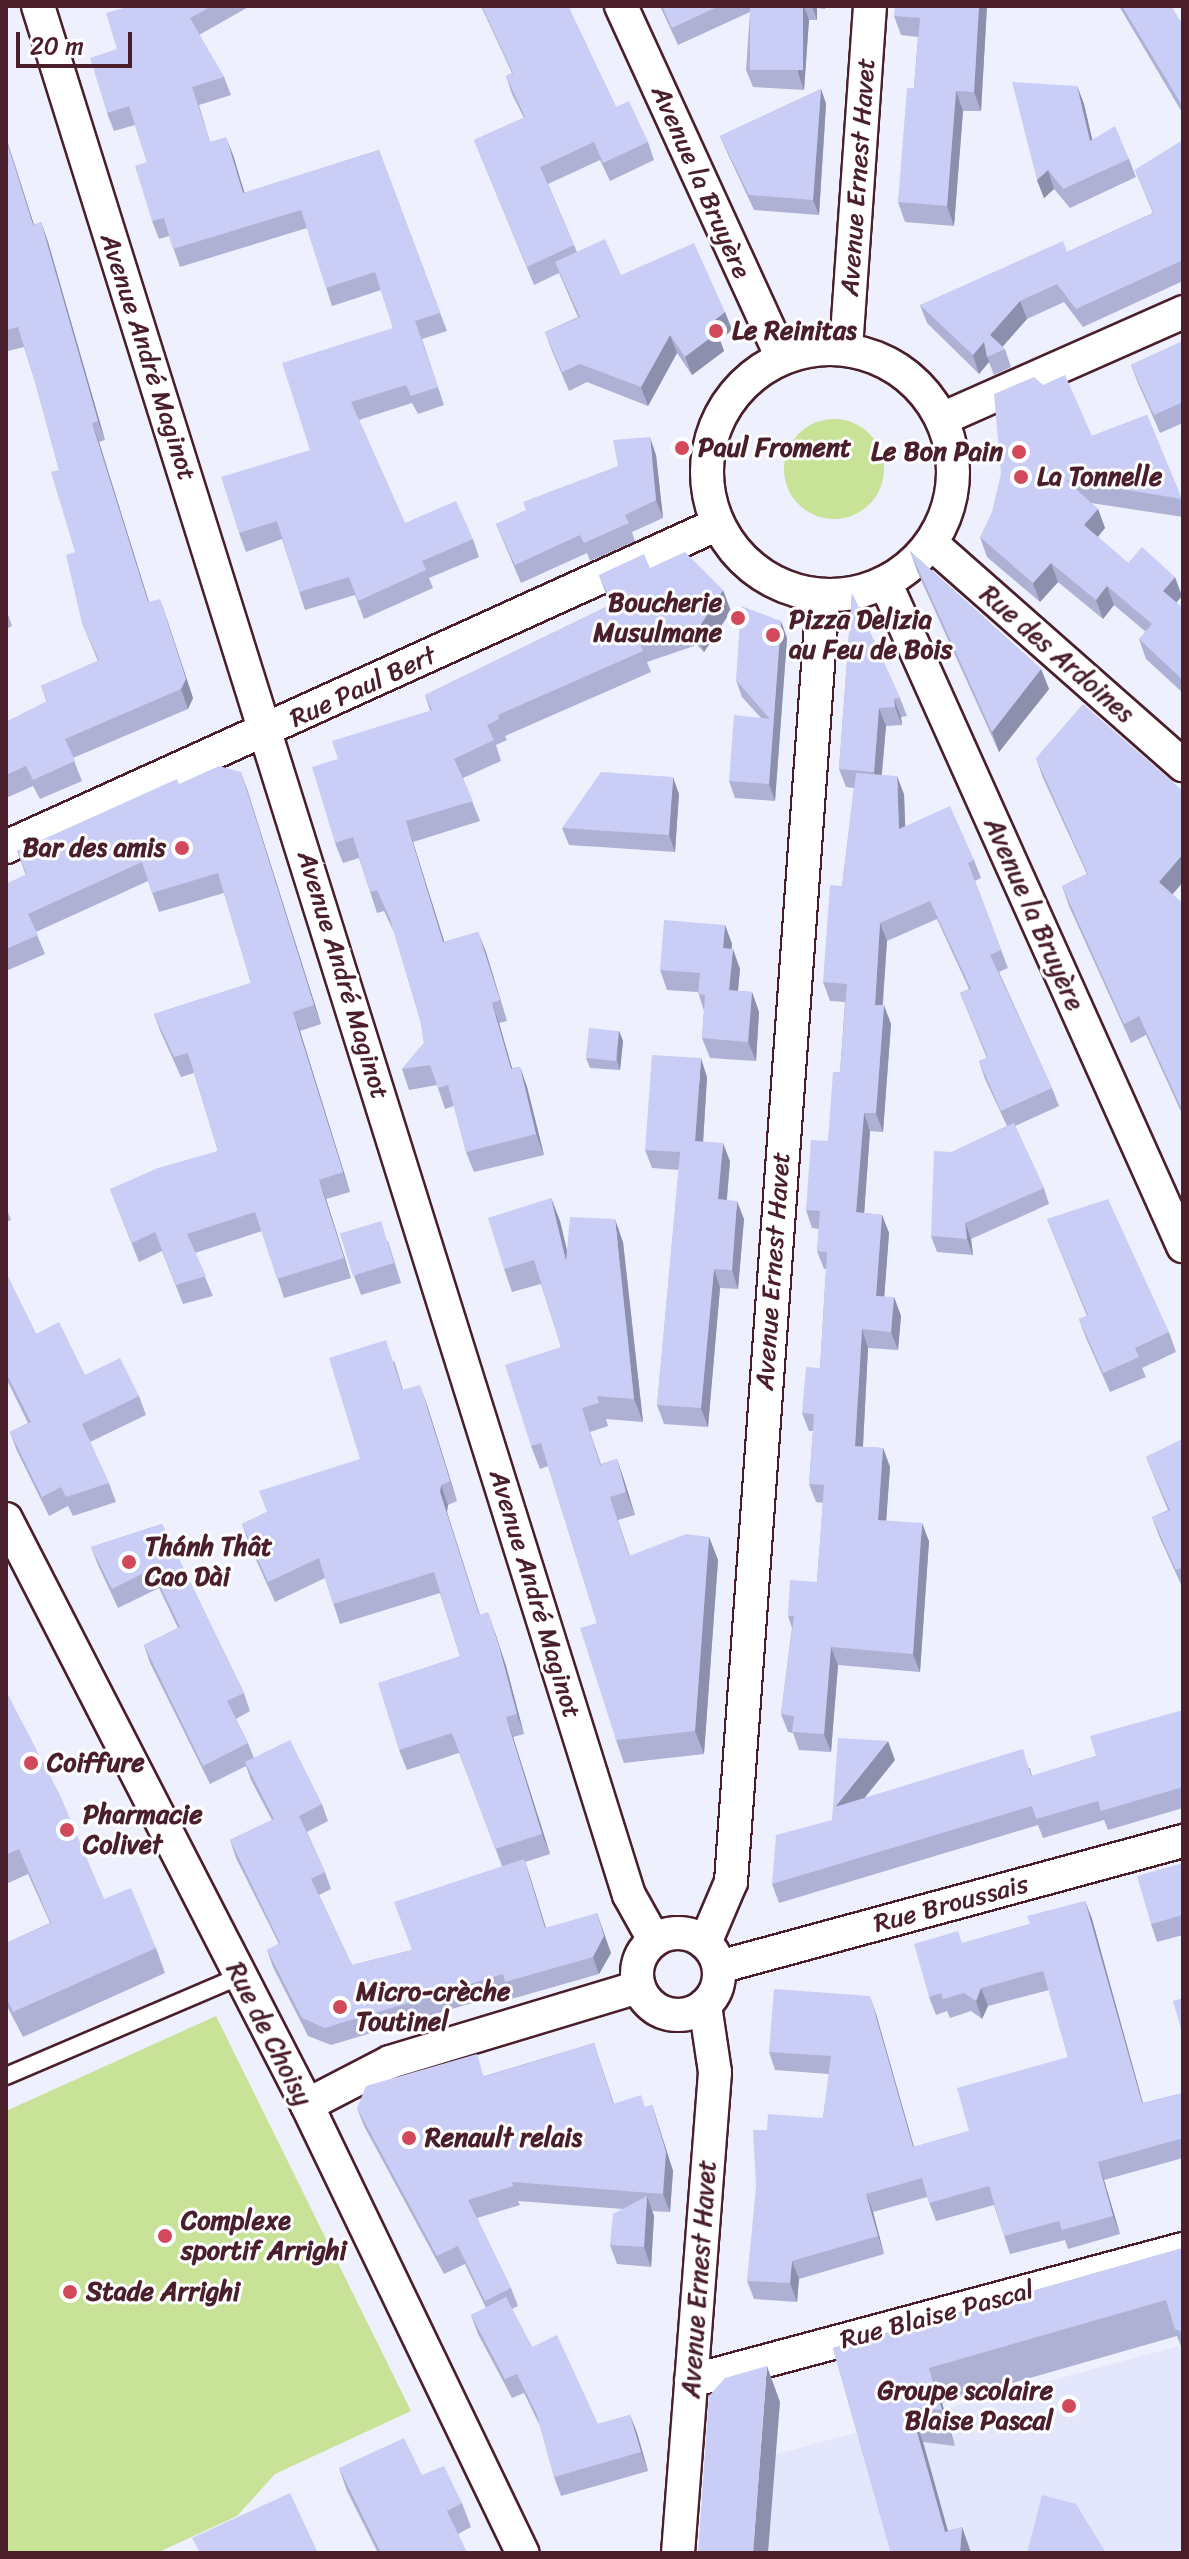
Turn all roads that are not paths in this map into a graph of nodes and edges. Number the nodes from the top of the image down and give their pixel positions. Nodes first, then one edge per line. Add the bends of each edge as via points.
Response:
1 (38, 6) edge
2 (621, 6) edge
3 (870, 6) edge
4 (1183, 312) edge
5 (846, 349) junction
6 (782, 358) junction
7 (942, 419) junction
8 (718, 524) junction
9 (931, 543) junction
10 (885, 582) junction
11 (823, 595) junction
12 (267, 731) junction
13 (1183, 765) edge
14 (6, 847) edge
15 (1183, 1246) edge
16 (6, 1519) edge
17 (1183, 1841) edge
18 (654, 1940) junction
19 (712, 1955) junction
20 (240, 1976) junction
21 (639, 1987) junction
22 (705, 2005) junction
23 (6, 2076) edge
24 (307, 2105) junction
25 (1183, 2249) edge
26 (691, 2381) junction
27 (523, 2553) edge
28 (678, 2553) edge

1 - 12 street, Avenue André Maginot
2 - 6 street, Avenue la Bruyère
3 - 5 street, Avenue Ernest Havet
4 - 7 street
5 - 6 street via 817,349
5 - 7 street via 885,361 907,377
6 - 8 street via 748,379 723,410 713,434 707,486
7 - 9 street via 952,450 953,482 946,514
8 - 11 street via 736,552 761,574
8 - 12 street, Rue Paul Bert
9 - 10 street
9 - 13 street, Rue des Ardoines
10 - 11 street via 857,592
10 - 15 street, Avenue la Bruyère
11 - 19 street, Avenue Ernest Havet via 731,1882
12 - 14 street, Rue Paul Bert
12 - 18 street, Avenue André Maginot via 629,1895
16 - 20 street, Rue de Choisy
17 - 19 street, Rue Broussais
18 - 19 street via 679,1933
18 - 21 street via 639,1961
19 - 22 street via 714,1994
20 - 23 lane
20 - 24 street, Rue de Choisy
21 - 22 street via 654,2007 666,2013 693,2012
21 - 24 street via 390,2062
22 - 26 street, Avenue Ernest Havet via 715,2072
24 - 27 street, Rue de Choisy
25 - 26 street, Rue Blaise Pascal
26 - 28 street, Avenue Ernest Havet

